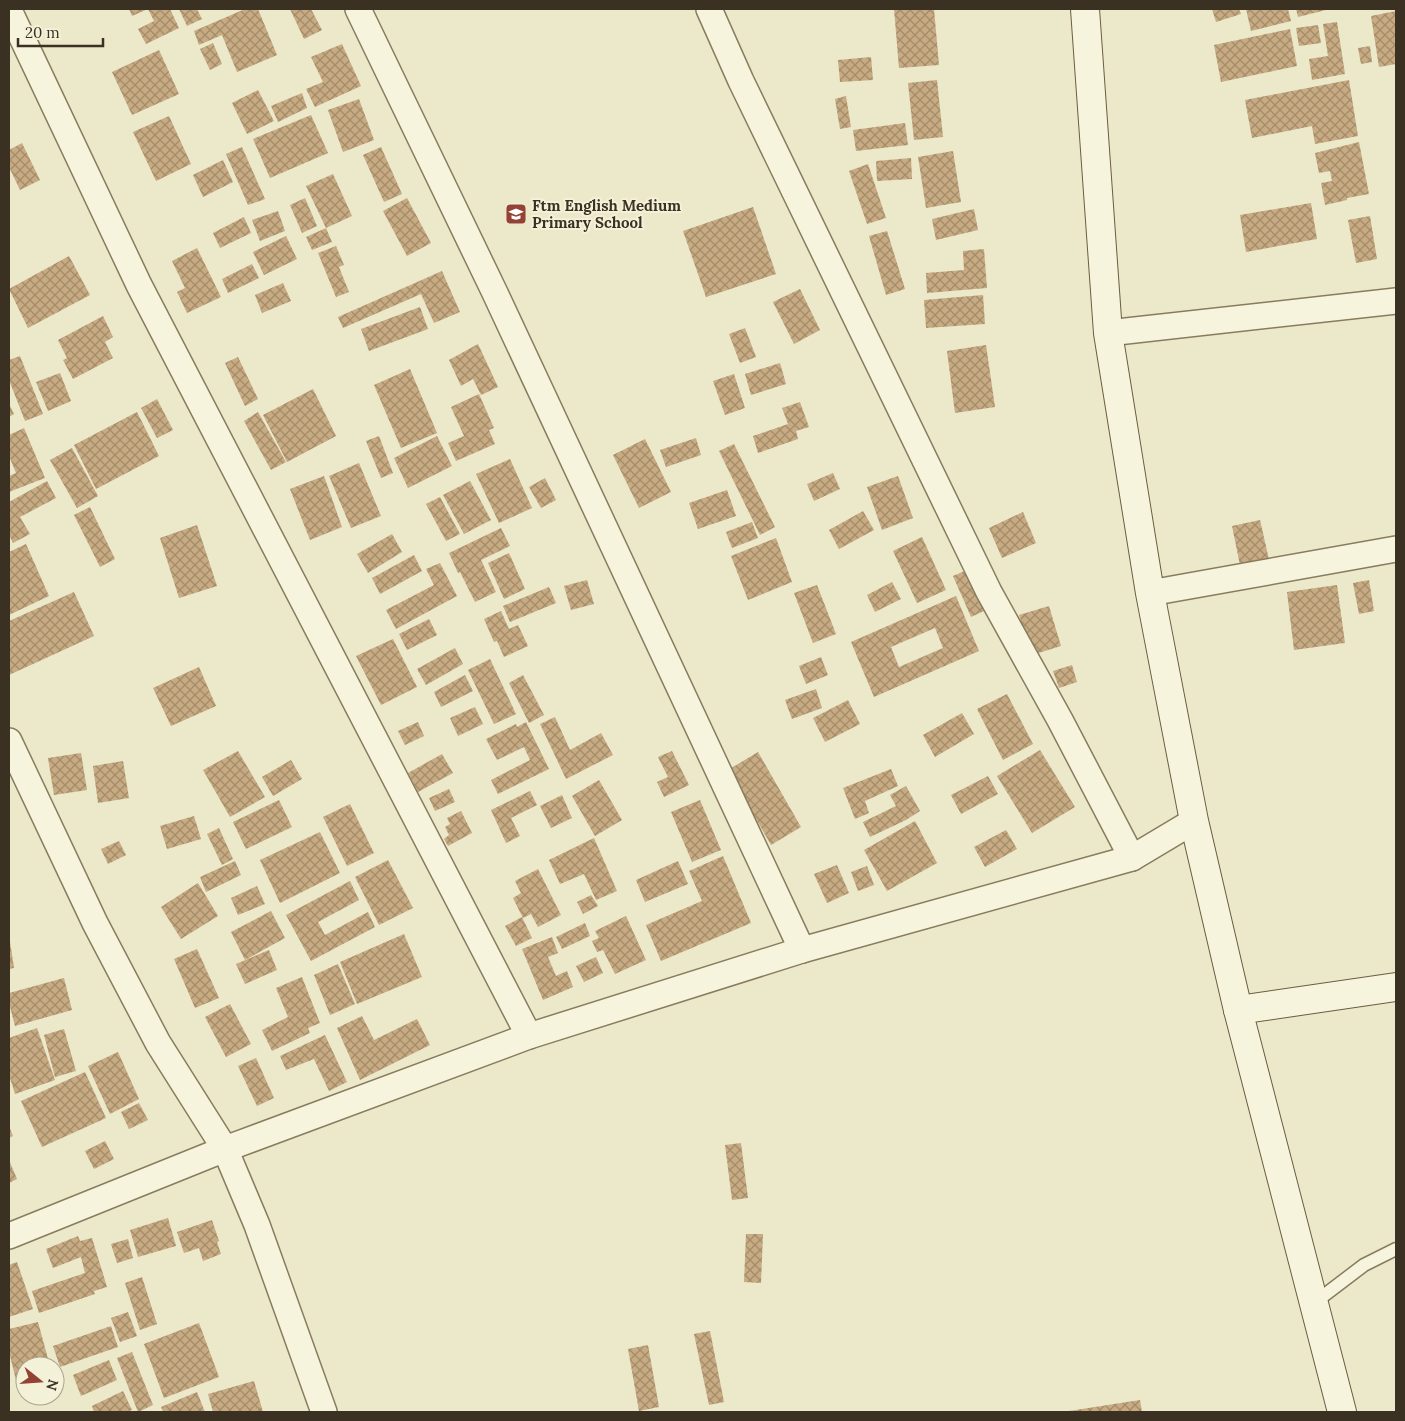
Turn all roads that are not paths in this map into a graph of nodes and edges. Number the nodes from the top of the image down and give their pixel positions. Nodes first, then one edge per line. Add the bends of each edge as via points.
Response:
1 (358, 9) edge
2 (709, 9) edge
3 (1085, 9) edge
4 (9, 10) edge
5 (1396, 301) edge
6 (1108, 333) junction
7 (1396, 549) edge
8 (1150, 593) junction
9 (9, 741) edge
10 (1194, 821) junction
11 (1132, 858) junction
12 (802, 950) junction
13 (1396, 987) edge
14 (1238, 1010) junction
15 (529, 1036) junction
16 (225, 1149) junction
17 (9, 1236) edge
18 (1396, 1249) edge
19 (1314, 1302) junction
20 (324, 1412) edge
21 (1342, 1412) edge

1 - 12 street via 495,293
2 - 11 street via 745,90 989,592
3 - 6 street
4 - 15 street via 139,285
5 - 6 street
6 - 8 street
7 - 8 street
8 - 10 street
9 - 16 street via 95,923 158,1043
10 - 11 street
10 - 14 street
11 - 12 street
12 - 15 street
13 - 14 street
14 - 19 street
15 - 16 street
16 - 17 street
16 - 20 street via 257,1225
18 - 19 lane via 1364,1265
19 - 21 street

